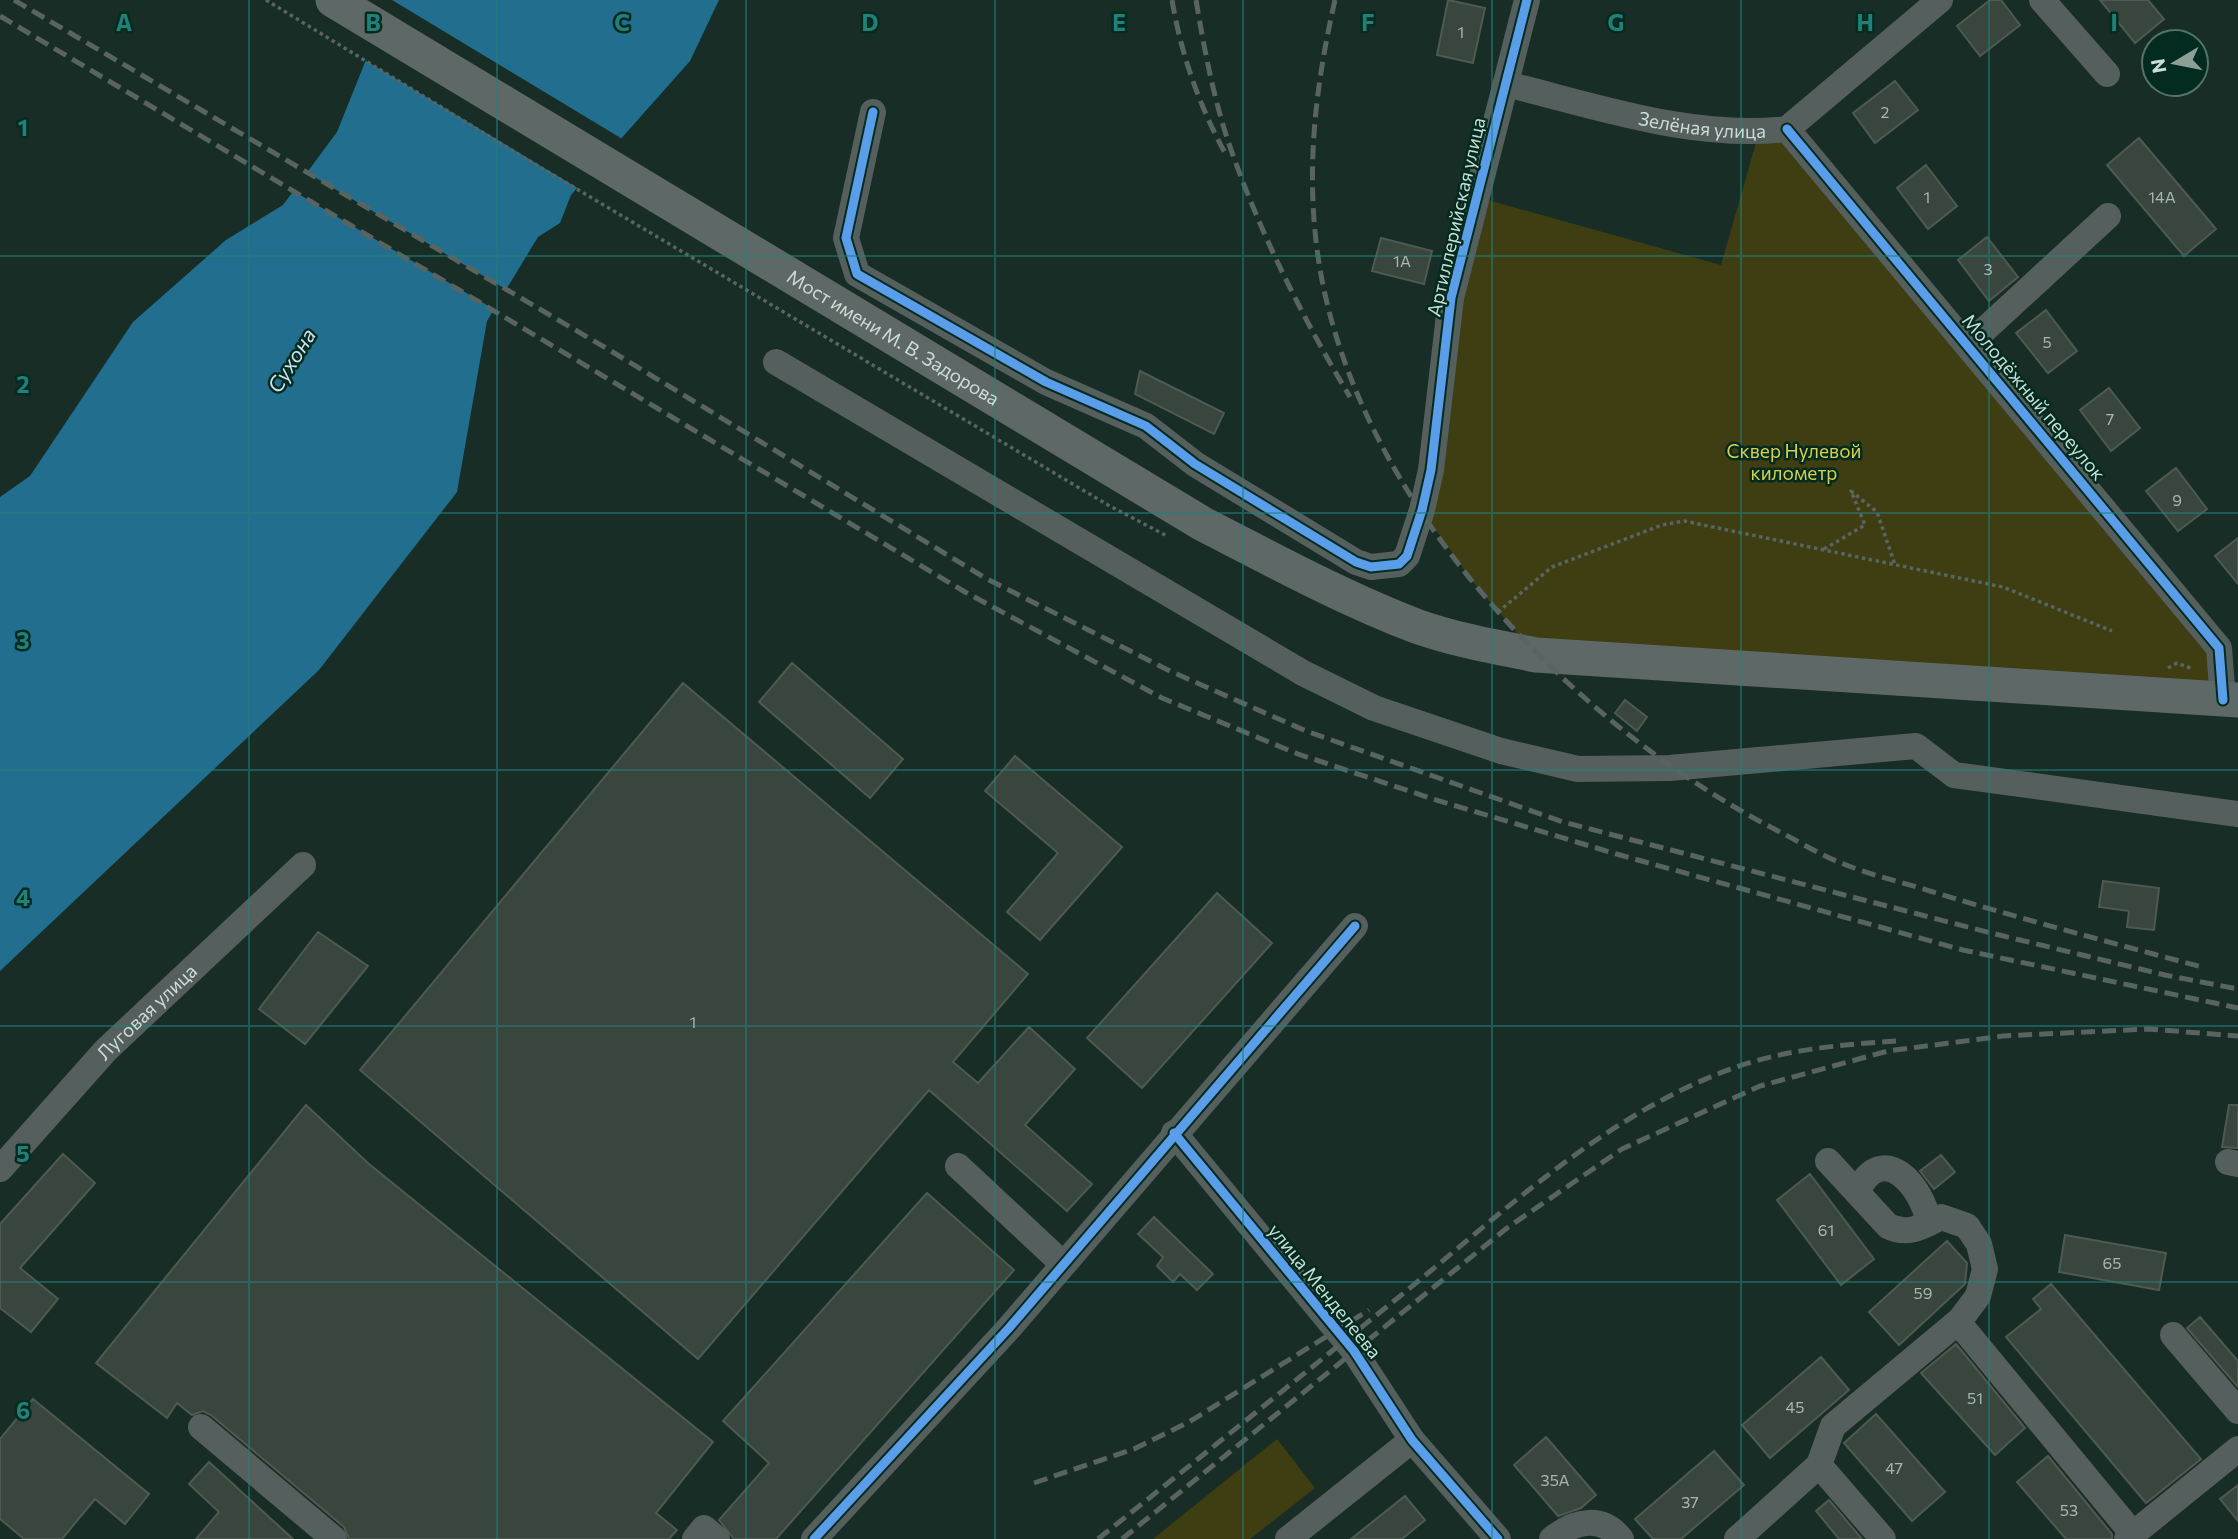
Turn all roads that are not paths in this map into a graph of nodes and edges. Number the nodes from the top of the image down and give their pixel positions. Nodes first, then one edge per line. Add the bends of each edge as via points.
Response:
1 (333, 0) edge
2 (1527, 0) edge
3 (1940, 0) edge
4 (2042, 0) edge
5 (2107, 74) dead end
6 (1506, 84) junction
7 (873, 112) dead end
8 (1787, 129) junction
9 (2108, 216) dead end
10 (1968, 345) junction
11 (776, 362) dead end
12 (2229, 643) edge
13 (2231, 700) edge
14 (2238, 814) edge
15 (303, 865) dead end
16 (1355, 926) dead end
17 (1174, 1133) junction
18 (1828, 1161) dead end
19 (958, 1166) dead end
20 (0, 1169) edge
21 (1857, 1192) junction
22 (1929, 1223) junction
23 (1063, 1264) junction
24 (1958, 1322) junction
25 (2174, 1335) dead end
26 (2238, 1411) edge
27 (201, 1427) dead end
28 (1412, 1440) junction
29 (2238, 1449) edge
30 (1819, 1465) junction
31 (2130, 1536) edge
32 (334, 1539) edge
33 (695, 1539) edge
34 (717, 1539) edge
35 (814, 1539) edge
36 (1288, 1539) edge
37 (1498, 1539) edge
38 (1552, 1539) edge
39 (1621, 1539) edge
40 (1737, 1539) edge
41 (1883, 1539) edge

1 - 13 main road, Мост имени М. В. Задорова via 1203,524 1418,626 1471,643 1536,655
2 - 6 street, Артиллерийская улица
3 - 8 street, Зелёная улица
4 - 5 street
6 - 7 street, Артиллерийская улица via 1451,298 1422,510 1407,556 1399,564 1371,567 1349,559 1195,464 1146,426 1046,382 857,274 846,238
6 - 8 street, Зелёная улица via 1656,120 1759,132
8 - 10 street, Молодёжный переулок
9 - 10 street
10 - 12 street, Молодёжный переулок
11 - 14 street via 1303,673 1374,708 1501,751 1578,769 1670,768 1916,746 1954,775
12 - 13 street, Молодёжный переулок
15 - 20 street, Луговая улица via 106,1050
16 - 17 street
17 - 23 street
17 - 28 street, улица Менделеева via 1354,1351
18 - 21 street
19 - 23 street
21 - 22 street via 1898,1231 1905,1233
21 - 22 street via 1875,1169 1895,1170 1925,1204
22 - 24 street via 1941,1217 1967,1226 1979,1244 1983,1281 1972,1307
23 - 35 street
24 - 30 street via 1833,1426
24 - 31 street
25 - 26 street
27 - 32 street
28 - 36 street
28 - 37 street, улица Менделеева
29 - 31 street
30 - 40 street
30 - 41 street
33 - 34 street via 704,1528
38 - 39 street via 1576,1525 1598,1521

